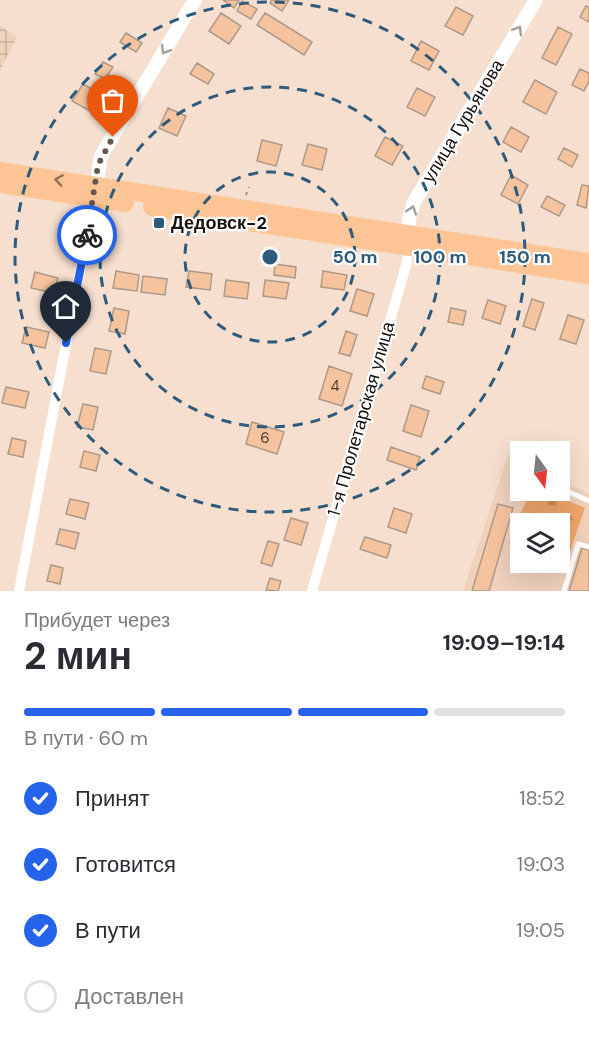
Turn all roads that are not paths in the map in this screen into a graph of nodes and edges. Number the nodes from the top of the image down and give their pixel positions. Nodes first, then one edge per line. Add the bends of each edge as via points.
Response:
1 (195, 0) edge
2 (536, 0) edge
3 (0, 171) edge
4 (0, 184) edge
5 (95, 192) junction
6 (408, 241) junction
7 (589, 262) edge
8 (589, 274) edge
9 (570, 492) edge
10 (589, 501) edge
11 (589, 547) edge
12 (19, 591) edge
13 (312, 591) edge
14 (564, 591) edge

1 -> 5 street via 101,156
6 -> 2 street, улица Гурьянова via 414,202
5 -> 3 main road
4 - 5 main road
5 - 6 main road
5 - 12 street
6 - 7 main road
6 - 8 main road
6 - 13 street, 1-я Пролетарская улица via 407,262
9 - 10 lane
11 - 14 lane via 578,544

